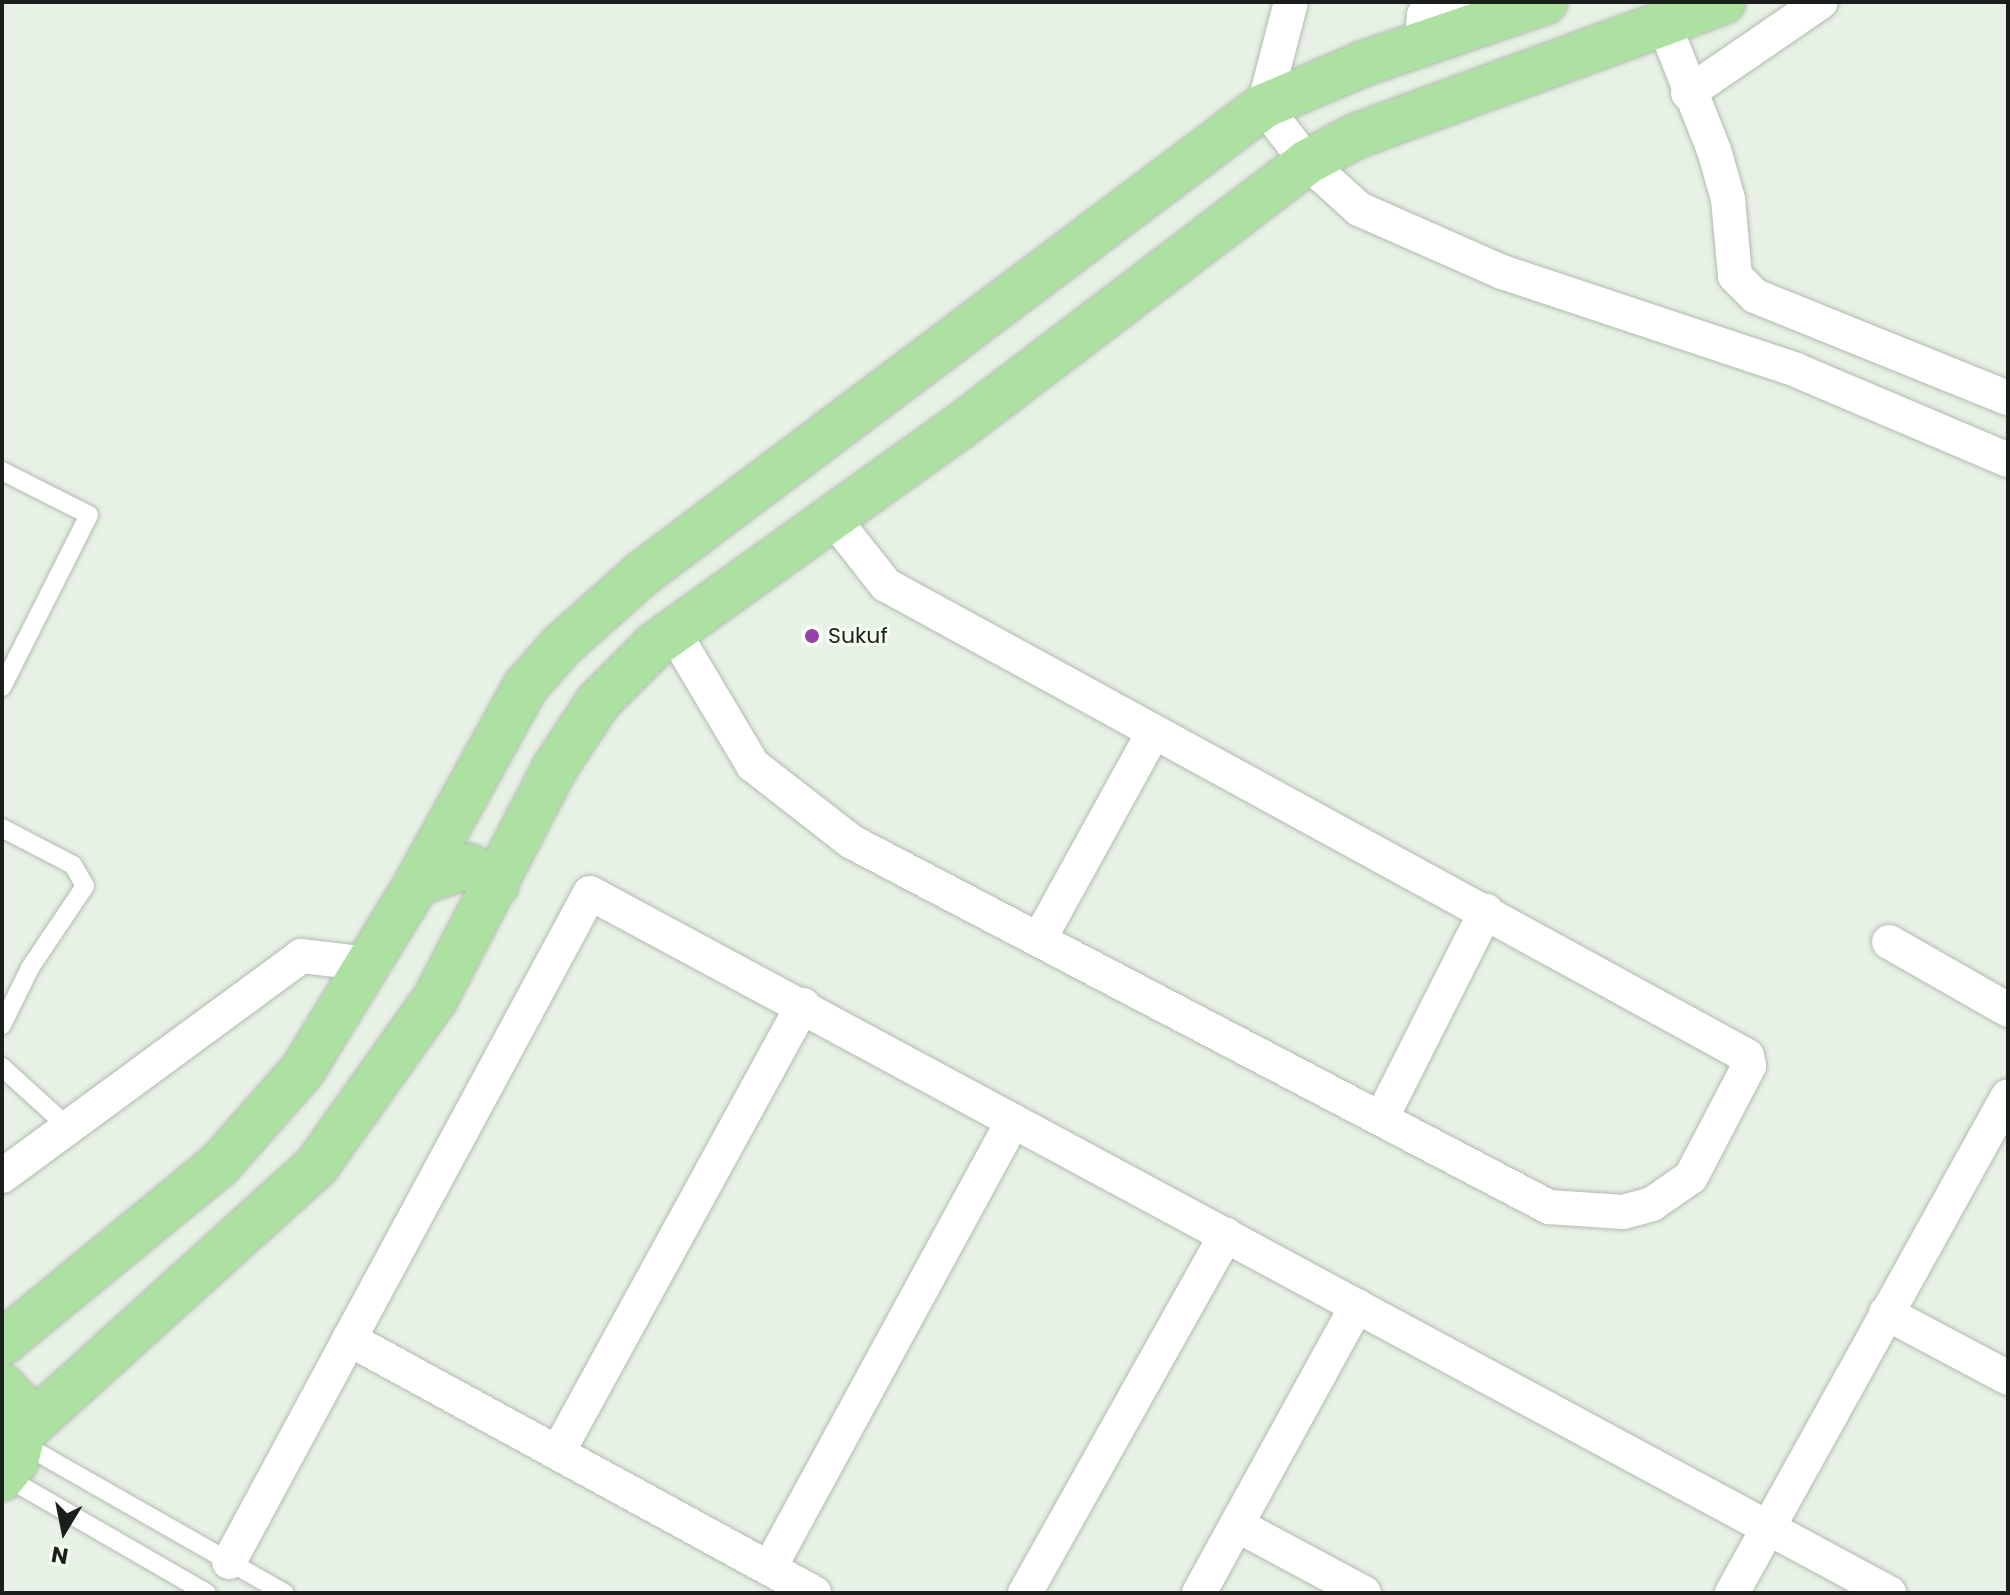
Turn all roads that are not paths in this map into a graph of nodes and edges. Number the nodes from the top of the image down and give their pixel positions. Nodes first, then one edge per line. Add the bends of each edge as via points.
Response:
1 (1291, 2) edge
2 (1454, 2) edge
3 (1545, 2) edge
4 (1723, 2) edge
5 (1821, 2) edge
6 (1664, 24) junction
7 (1421, 44) junction
8 (1688, 93) junction
9 (1264, 106) junction
10 (1307, 162) junction
11 (2008, 398) edge
12 (2008, 460) edge
13 (2, 471) edge
14 (833, 518) junction
15 (673, 631) junction
16 (2, 687) edge
17 (1153, 733) junction
18 (2, 828) edge
19 (417, 883) junction
20 (496, 885) junction
21 (1486, 911) junction
22 (1041, 936) junction
23 (1889, 942) dead end
24 (368, 964) junction
25 (803, 1005) junction
26 (2008, 1010) edge
27 (2, 1025) edge
28 (2, 1067) edge
29 (2008, 1096) edge
30 (1382, 1117) junction
31 (1013, 1121) junction
32 (68, 1127) junction
33 (2, 1176) edge
34 (1226, 1235) junction
35 (1357, 1306) junction
36 (1886, 1313) junction
37 (349, 1339) junction
38 (2, 1343) edge
39 (2008, 1378) edge
40 (2, 1386) edge
41 (558, 1452) junction
42 (13, 1457) edge
43 (1237, 1525) junction
44 (1769, 1527) junction
45 (229, 1562) junction
46 (770, 1567) junction
47 (207, 1593) edge
48 (284, 1593) edge
49 (814, 1593) edge
50 (1025, 1593) edge
51 (1199, 1593) edge
52 (1364, 1593) edge
53 (1732, 1593) edge
54 (1889, 1593) edge

1 - 9 street
2 - 7 street via 1424,15
3 - 7 main road
4 - 6 main road
5 - 8 street
6 - 8 street
6 - 10 main road via 1356,136
7 - 9 main road
8 - 11 street via 1728,199 1735,276 1755,296
9 - 10 street
9 - 19 main road via 643,573 561,646 525,687
10 - 12 street via 1359,209 1502,272 1796,370
10 - 14 main road
13 - 16 lane via 89,515
14 - 15 main road
14 - 17 street via 886,585
15 - 20 main road via 598,702 556,766
15 - 22 street via 727,728 779,790 852,842
17 - 21 street
17 - 22 street
18 - 27 lane via 73,865 85,886 30,968
19 - 20 main road via 468,866
19 - 24 main road
20 - 42 main road via 435,999 317,1165
21 - 30 street
21 - 30 street via 1732,1046 1749,1066 1691,1177 1652,1204 1623,1212 1549,1207
22 - 30 street
23 - 26 street
24 - 32 street via 301,956
24 - 38 main road via 302,1071 219,1165
25 - 31 street
25 - 37 street via 590,893
25 - 41 street
28 - 32 lane
29 - 36 street
31 - 34 street
31 - 46 street
32 - 33 street
34 - 35 street
34 - 50 street
35 - 43 street
35 - 44 street
36 - 39 street
36 - 44 street
37 - 41 street
37 - 45 street
40 - 42 main road via 16,1401
41 - 46 street
42 - 45 lane
42 - 47 lane
43 - 51 street
43 - 52 street
44 - 53 street
44 - 54 street
45 - 48 lane
46 - 49 street

